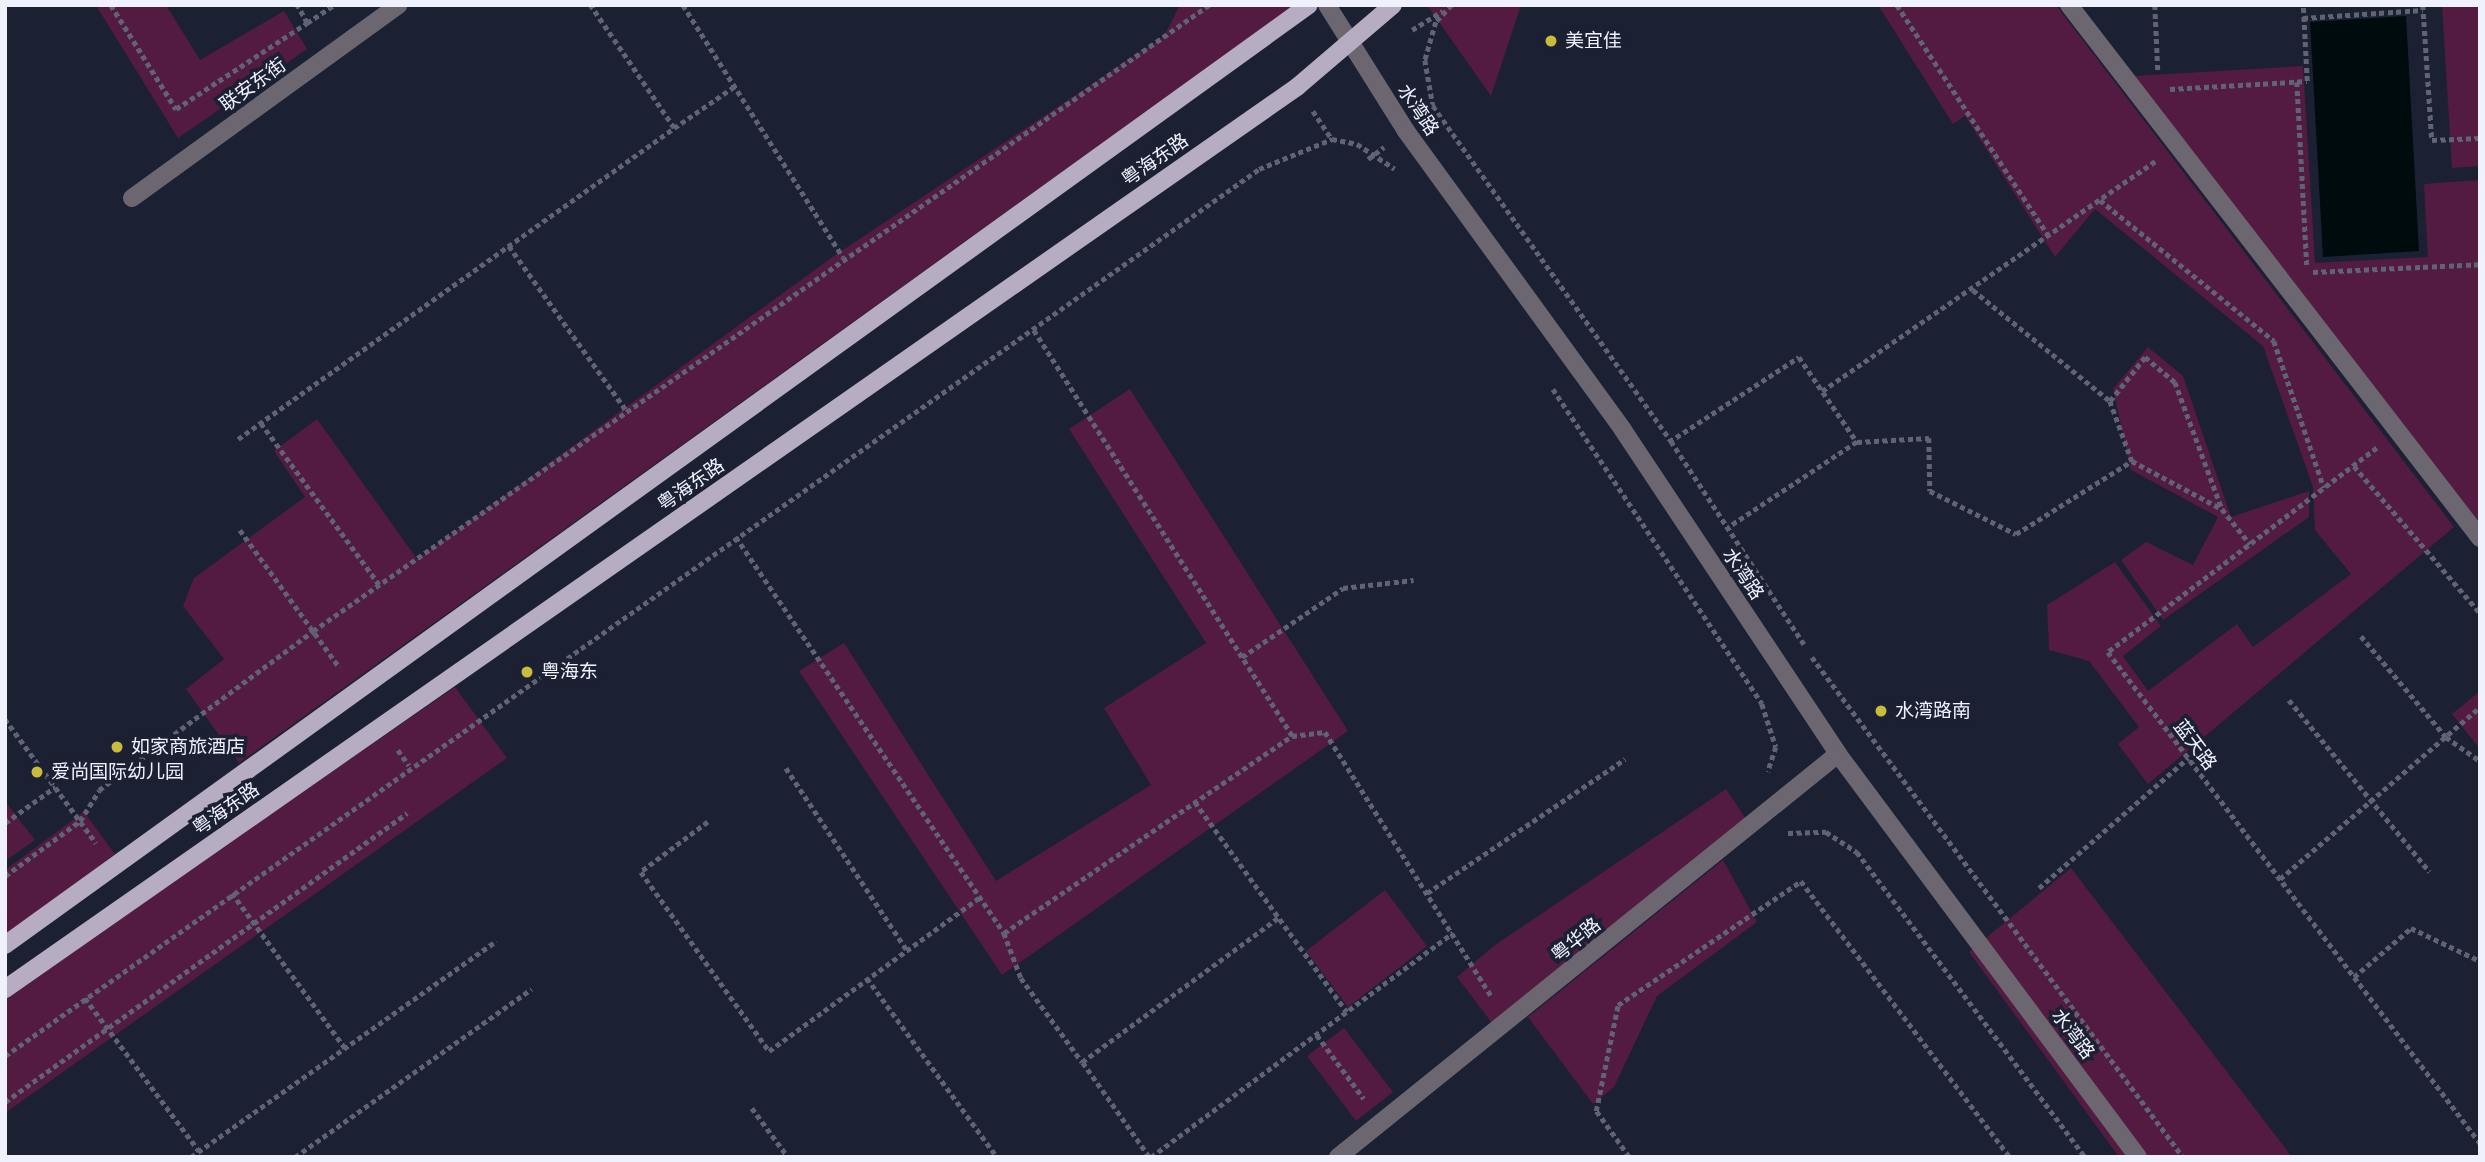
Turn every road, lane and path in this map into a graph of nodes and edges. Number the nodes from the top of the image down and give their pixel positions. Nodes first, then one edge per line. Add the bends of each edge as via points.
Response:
1 (111, 5) edge
2 (297, 5) edge
3 (334, 5) edge
4 (399, 5) edge
5 (590, 5) edge
6 (683, 5) edge
7 (1209, 5) edge
8 (1309, 5) edge
9 (1327, 5) edge
10 (1393, 5) edge
11 (1452, 5) edge
12 (1897, 5) edge
13 (2069, 5) edge
14 (2155, 5) edge
15 (2303, 5) edge
16 (2423, 8) edge
17 (2303, 18) junction
18 (307, 23) junction
19 (1348, 43) junction
20 (2297, 82) junction
21 (735, 86) junction
22 (2159, 90) junction
23 (2135, 91) junction
24 (674, 128) junction
25 (2480, 138) edge
26 (2177, 146) junction
27 (1402, 176) dead end
28 (132, 198) dead end
29 (2100, 200) junction
30 (2049, 236) junction
31 (509, 246) junction
32 (843, 257) junction
33 (2480, 264) edge
34 (1973, 290) junction
35 (1033, 329) junction
36 (1549, 383) dead end
37 (1822, 391) junction
38 (2109, 401) junction
39 (626, 410) junction
40 (261, 423) junction
41 (2397, 433) junction
42 (238, 439) dead end
43 (1671, 441) junction
44 (1857, 442) junction
45 (1642, 459) junction
46 (2132, 461) junction
47 (2354, 466) junction
48 (2324, 488) junction
49 (2222, 509) junction
50 (1729, 527) junction
51 (240, 530) dead end
52 (736, 537) junction
53 (2480, 538) edge
54 (2250, 544) junction
55 (1700, 547) junction
56 (1414, 580) dead end
57 (379, 584) junction
58 (2480, 613) edge
59 (313, 631) junction
60 (2361, 636) dead end
61 (1242, 657) junction
62 (357, 691) junction
63 (2289, 700) dead end
64 (2480, 707) edge
65 (5, 719) edge
66 (382, 726) junction
67 (1292, 736) junction
68 (2446, 737) junction
69 (1838, 754) junction
70 (2188, 758) junction
71 (1625, 759) dead end
72 (2480, 761) edge
73 (409, 766) junction
74 (786, 768) dead end
75 (1763, 780) dead end
76 (55, 787) junction
77 (2372, 800) junction
78 (1195, 802) junction
79 (407, 813) dead end
80 (80, 821) junction
81 (708, 822) dead end
82 (5, 823) edge
83 (1777, 838) dead end
84 (114, 867) junction
85 (2430, 872) dead end
86 (5, 876) edge
87 (2280, 880) junction
88 (2039, 888) dead end
89 (232, 892) junction
90 (1427, 892) junction
91 (979, 898) junction
92 (1278, 918) junction
93 (254, 923) junction
94 (1004, 933) junction
95 (1452, 933) junction
96 (496, 941) dead end
97 (5, 945) edge
98 (907, 950) junction
99 (2480, 961) edge
100 (2354, 977) junction
101 (867, 978) junction
102 (5, 989) edge
103 (531, 989) dead end
104 (85, 998) junction
105 (1347, 1012) junction
106 (1508, 1022) junction
107 (108, 1028) junction
108 (1317, 1035) junction
109 (345, 1048) junction
110 (5, 1056) edge
111 (1082, 1062) junction
112 (5, 1102) edge
113 (752, 1108) dead end
114 (1381, 1122) junction
115 (2480, 1143) edge
116 (199, 1152) junction
117 (191, 1157) edge
118 (295, 1157) edge
119 (788, 1157) edge
120 (997, 1157) edge
121 (1150, 1157) edge
122 (1338, 1157) edge
123 (1629, 1157) edge
124 (2010, 1157) edge
125 (2085, 1157) edge
126 (2138, 1157) edge
127 (2183, 1157) edge

1 - 18 path via 176,108
2 - 18 path
3 - 18 path
4 - 28 street, 联安东街
5 - 24 path
6 - 21 path
7 - 32 path
8 - 62 main road, 粤海东路
9 - 19 street, 水湾路
10 - 19 main road, 粤海东路
11 - 43 path via 1436,22 1425,60 1433,106
12 - 30 path
13 - 23 street
14 - 22 path
15 - 17 path
16 - 17 path
16 - 25 path via 2432,140
17 - 20 path via 2307,81
19 - 45 street, 水湾路
19 - 66 main road, 粤海东路 via 1297,87
20 - 22 path
20 - 33 path via 2307,272
21 - 24 path
21 - 32 path
22 - 23 path
23 - 26 street
24 - 31 path
26 - 29 path
26 - 41 street
27 - 35 path via 1347,142 1332,139 1292,150
29 - 30 path
29 - 48 path via 2274,341
30 - 34 path
31 - 39 path
31 - 40 path
32 - 39 path
34 - 37 path
34 - 38 path
35 - 52 path
35 - 61 path
36 - 75 path via 1762,704 1776,747
37 - 43 path via 1799,357
37 - 44 path
38 - 46 path
38 - 49 path via 2144,356 2175,382
39 - 57 path
40 - 42 path
40 - 57 path
41 - 47 path, 蓝天路
41 - 53 street
43 - 45 path
43 - 50 path
44 - 46 path via 1929,438 1930,491 2016,534
44 - 50 path
45 - 55 street, 水湾路
46 - 49 path
47 - 48 path, 蓝天路
47 - 58 path
48 - 54 path, 蓝天路
49 - 54 path
50 - 55 path
50 - 127 path via 1819,666
51 - 59 path
52 - 73 path
52 - 91 path
54 - 70 path, 蓝天路 via 2108,652
55 - 69 street, 水湾路
56 - 61 path via 1343,588
57 - 59 path
59 - 62 path
59 - 80 path via 99,790
60 - 68 path
61 - 67 path
62 - 84 main road, 粤海东路
63 - 77 path
64 - 68 path
65 - 76 path
66 - 73 path
66 - 102 main road, 粤海东路
67 - 78 path
67 - 90 path via 1325,732
68 - 72 path
68 - 77 path
69 - 106 street, 粤华路
69 - 126 street, 水湾路
70 - 87 path, 蓝天路
70 - 88 path
71 - 90 path
73 - 89 path
74 - 98 path
76 - 80 path
76 - 82 path
77 - 85 path
77 - 87 path
78 - 92 path
78 - 94 path
79 - 93 path
80 - 84 path
80 - 86 path
81 - 101 path via 641,872 769,1051
83 - 125 path via 1806,829 1826,832 1857,852
84 - 97 main road, 粤海东路
87 - 100 path, 蓝天路
89 - 93 path
89 - 104 path
90 - 95 path
91 - 94 path
91 - 98 path
92 - 105 path
92 - 111 path
93 - 107 path
93 - 109 path
94 - 111 path via 1021,978
95 - 105 path
95 - 106 path
96 - 109 path
98 - 101 path
99 - 100 path via 2412,928
100 - 115 path, 蓝天路
101 - 120 path
103 - 118 path
104 - 107 path
104 - 110 path
105 - 108 path
106 - 114 street, 粤华路
107 - 112 path
107 - 116 path
108 - 114 path
108 - 121 path
109 - 116 path
111 - 121 path
113 - 119 path
114 - 122 street, 粤华路
116 - 117 path
123 - 124 path via 1596,1111 1618,1005 1801,881

